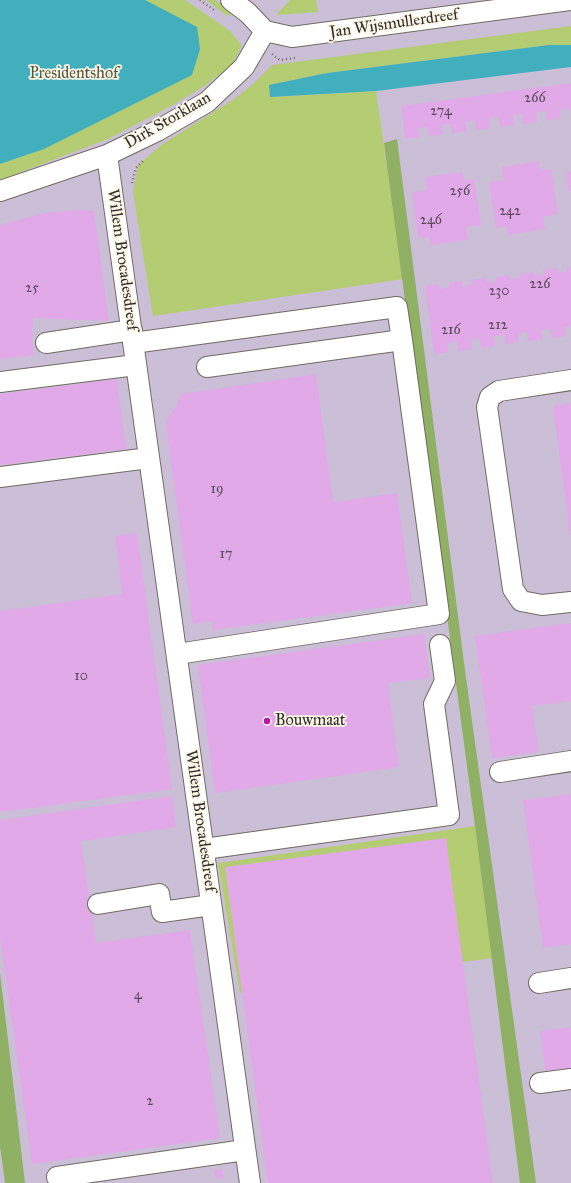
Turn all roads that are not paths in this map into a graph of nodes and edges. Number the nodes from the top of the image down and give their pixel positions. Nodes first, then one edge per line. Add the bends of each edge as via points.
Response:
1 (231, 0) edge
2 (571, 0) edge
3 (265, 31) junction
4 (107, 156) junction
5 (0, 192) edge
6 (132, 336) junction
7 (402, 340) junction
8 (46, 343) dead end
9 (136, 365) junction
10 (207, 367) dead end
11 (571, 380) edge
12 (0, 382) edge
13 (149, 458) junction
14 (0, 477) edge
15 (571, 602) edge
16 (440, 645) dead end
17 (177, 654) junction
18 (571, 760) edge
19 (500, 772) dead end
20 (204, 849) junction
21 (98, 904) dead end
22 (211, 905) junction
23 (571, 978) edge
24 (539, 983) dead end
25 (571, 1079) edge
26 (540, 1084) dead end
27 (245, 1150) junction
28 (57, 1177) dead end
29 (250, 1183) edge

1 - 3 street
2 - 3 street, Jan Wijsmullerdreef via 292,37
3 - 4 street, Dirk Storklaan via 244,67 207,102
4 - 5 street, Dirk Storklaan
4 - 6 street, Willem Brocadesdreef
6 - 7 street via 397,306
6 - 8 street
6 - 9 street, Willem Brocadesdreef
7 - 10 street
7 - 17 street via 439,614
9 - 12 street
9 - 13 street, Willem Brocadesdreef
11 - 15 street via 499,391 490,397 487,407 513,589 522,601 542,605
13 - 14 street
13 - 17 street, Willem Brocadesdreef
16 - 20 street via 444,681 434,704 449,814
17 - 20 street, Willem Brocadesdreef
18 - 19 street
20 - 22 street, Willem Brocadesdreef
21 - 22 street via 159,894 162,912
22 - 27 street, Willem Brocadesdreef
23 - 24 street
25 - 26 street
27 - 28 street
27 - 29 street, Willem Brocadesdreef

